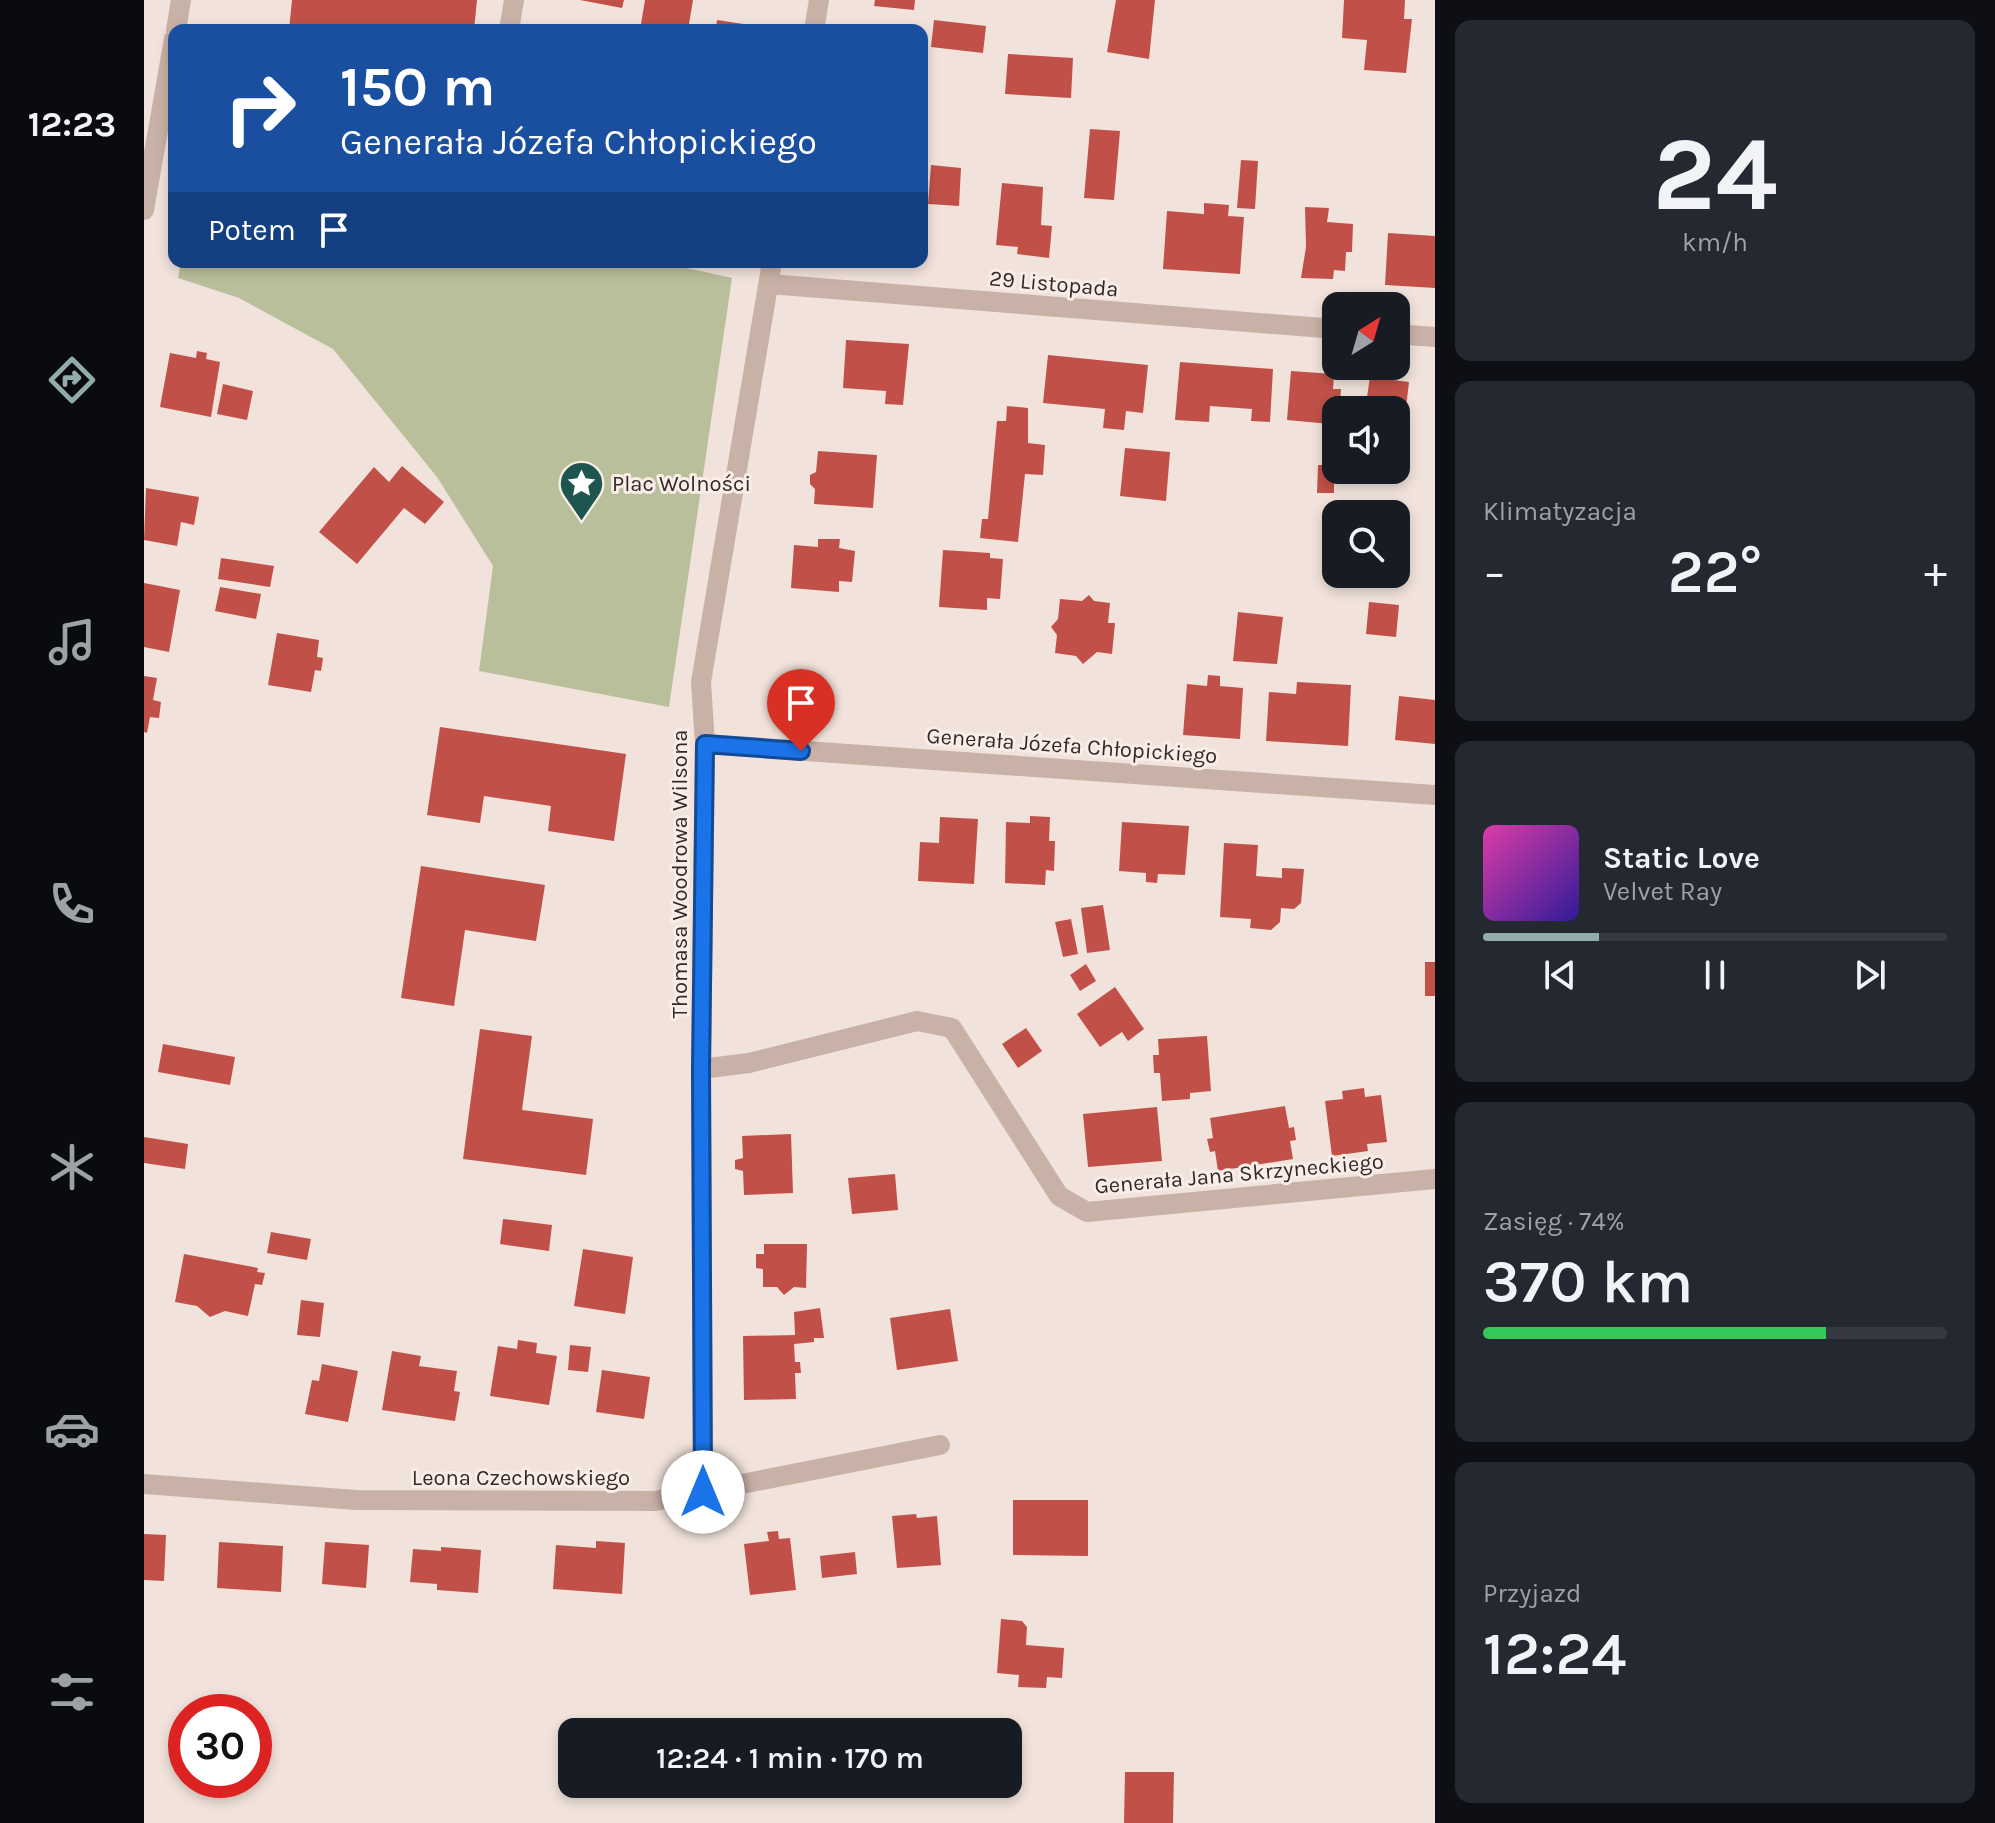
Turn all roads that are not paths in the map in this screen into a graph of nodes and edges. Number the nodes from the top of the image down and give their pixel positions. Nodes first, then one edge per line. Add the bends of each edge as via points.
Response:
1 (181, 0) edge
2 (514, 0) edge
3 (819, 0) edge
4 (177, 24) edge
5 (510, 24) edge
6 (815, 24) edge
7 (168, 58) edge
8 (153, 105) edge
9 (144, 210) edge
10 (771, 268) edge
11 (769, 284) junction
12 (1322, 328) edge
13 (1410, 335) edge
14 (1435, 337) edge
15 (705, 744) junction
16 (1435, 795) edge
17 (701, 1069) junction
18 (1435, 1179) edge
19 (940, 1445) dead end
20 (144, 1484) edge
21 (703, 1492) junction

1 - 4 street
2 - 5 street
3 - 6 street
7 - 8 street
8 - 9 street
10 - 11 street, Thomasa Woodrowa Wilsona
11 - 12 street, 29 Listopada
11 - 15 street, Thomasa Woodrowa Wilsona via 701,682
13 - 14 street
15 - 16 street, Generała Józefa Chłopickiego
15 - 17 street, Thomasa Woodrowa Wilsona
17 - 18 street, Generała Jana Skrzyneckiego via 749,1063 917,1021 952,1028 1059,1196 1087,1212
17 - 21 street, Thomasa Woodrowa Wilsona
19 - 21 street, Leona Czechowskiego
20 - 21 street, Leona Czechowskiego via 356,1500 655,1501

